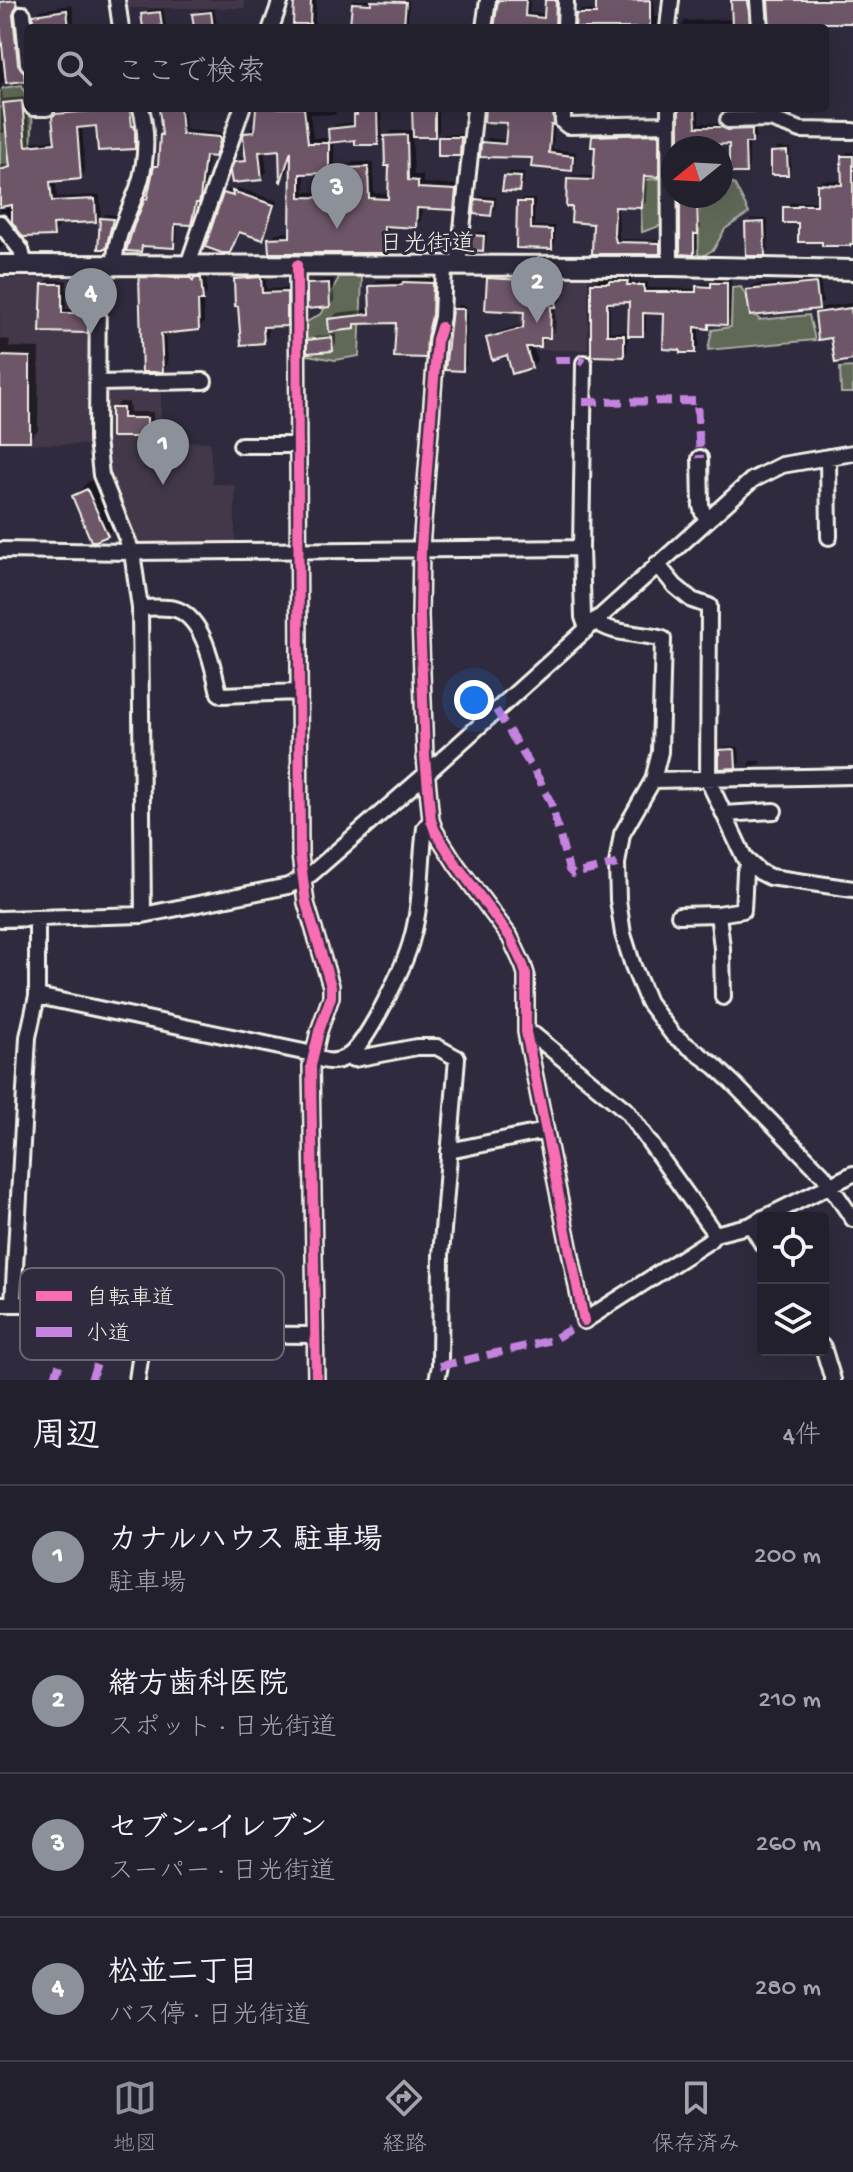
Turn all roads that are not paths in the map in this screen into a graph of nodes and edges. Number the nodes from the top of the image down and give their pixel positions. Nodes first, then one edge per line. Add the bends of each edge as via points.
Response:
1 (117, 0) edge
2 (281, 0) edge
3 (488, 0) edge
4 (566, 0) edge
5 (671, 0) edge
6 (758, 0) edge
7 (23, 14) dead end
8 (24, 24) edge
9 (120, 24) edge
10 (272, 24) edge
11 (485, 24) edge
12 (565, 24) edge
13 (668, 24) edge
14 (760, 24) edge
15 (142, 112) edge
16 (241, 112) edge
17 (474, 112) edge
18 (563, 112) edge
19 (669, 112) edge
20 (728, 120) dead end
21 (669, 124) junction
22 (853, 131) edge
23 (0, 223) edge
24 (0, 265) edge
25 (25, 265) junction
26 (188, 265) junction
27 (297, 265) junction
28 (106, 266) junction
29 (451, 266) junction
30 (670, 266) junction
31 (853, 270) edge
32 (584, 363) dead end
33 (204, 381) dead end
34 (97, 383) junction
35 (241, 445) dead end
36 (297, 445) junction
37 (853, 453) edge
38 (828, 457) junction
39 (700, 458) dead end
40 (708, 518) junction
41 (829, 537) dead end
42 (421, 548) junction
43 (581, 548) junction
44 (0, 550) edge
45 (298, 551) junction
46 (132, 552) junction
47 (657, 564) junction
48 (140, 608) junction
49 (591, 624) junction
50 (299, 692) junction
51 (426, 774) junction
52 (853, 776) edge
53 (653, 780) junction
54 (708, 780) junction
55 (774, 811) dead end
56 (724, 814) junction
57 (431, 820) junction
58 (750, 864) junction
59 (302, 880) junction
60 (853, 889) edge
61 (718, 914) junction
62 (143, 915) junction
63 (679, 915) dead end
64 (37, 918) junction
65 (0, 919) edge
66 (37, 996) junction
67 (723, 997) dead end
68 (526, 1032) junction
69 (313, 1054) junction
70 (350, 1058) junction
71 (545, 1131) junction
72 (449, 1151) junction
73 (853, 1174) edge
74 (830, 1183) junction
75 (774, 1212) edge
76 (853, 1219) edge
77 (757, 1221) edge
78 (715, 1234) junction
79 (6, 1304) edge
80 (284, 1335) edge
81 (315, 1335) junction
82 (825, 1356) edge
83 (140, 1360) edge
84 (829, 1379) edge
85 (137, 1380) edge
86 (316, 1380) edge
87 (437, 1380) edge

1 - 9 street
2 - 10 street
3 - 11 street
4 - 12 street
5 - 13 street
6 - 14 street
7 - 8 street
15 - 28 street via 144,164
16 - 26 street
17 - 29 street
18 - 21 street via 568,126
19 - 21 street
20 - 22 street via 770,119 801,130
21 - 30 street
23 - 25 street via 21,250
24 - 25 main road, 日光街道
25 - 28 main road, 日光街道
26 - 27 main road, 日光街道
26 - 28 main road, 日光街道
27 - 29 main road, 日光街道
27 - 36 street
28 - 34 street
29 - 30 main road, 日光街道
29 - 42 street via 437,339
30 - 31 main road, 日光街道
32 - 43 street
33 - 34 street
34 - 46 street via 101,475
35 - 36 street
36 - 45 street
37 - 38 street
38 - 40 street via 766,471
38 - 41 street
39 - 40 street via 701,506
40 - 47 street
42 - 43 street
42 - 45 street
42 - 51 street
43 - 49 street via 583,617
44 - 46 street
45 - 46 street
45 - 50 street
46 - 48 street
47 - 49 street
47 - 54 street via 692,600 709,606
48 - 50 street via 182,612 205,640 222,695
48 - 62 street
49 - 51 street
49 - 53 street via 663,639 660,752
50 - 59 street
51 - 57 street
51 - 59 street
52 - 54 street
53 - 54 street
53 - 74 street via 622,834 617,864 623,934 640,987 673,1035 732,1082
54 - 56 street
55 - 56 street
56 - 58 street
57 - 68 street via 518,952 526,974
57 - 70 street via 425,828 418,911 405,959
58 - 60 street via 776,879
58 - 61 street via 743,910
59 - 62 street
59 - 69 street via 331,986
61 - 63 street
61 - 67 street
62 - 64 street
64 - 65 street
64 - 66 street
66 - 69 street
66 - 79 street via 28,1037
68 - 71 street
68 - 78 street via 627,1111
69 - 70 street via 325,1061
69 - 81 street
70 - 72 street via 417,1047 437,1047 457,1058
71 - 72 street
71 - 78 street via 584,1321
72 - 87 street
73 - 74 street
74 - 75 street
74 - 76 street
77 - 78 street
80 - 81 street
81 - 86 street
82 - 84 street
83 - 85 street

